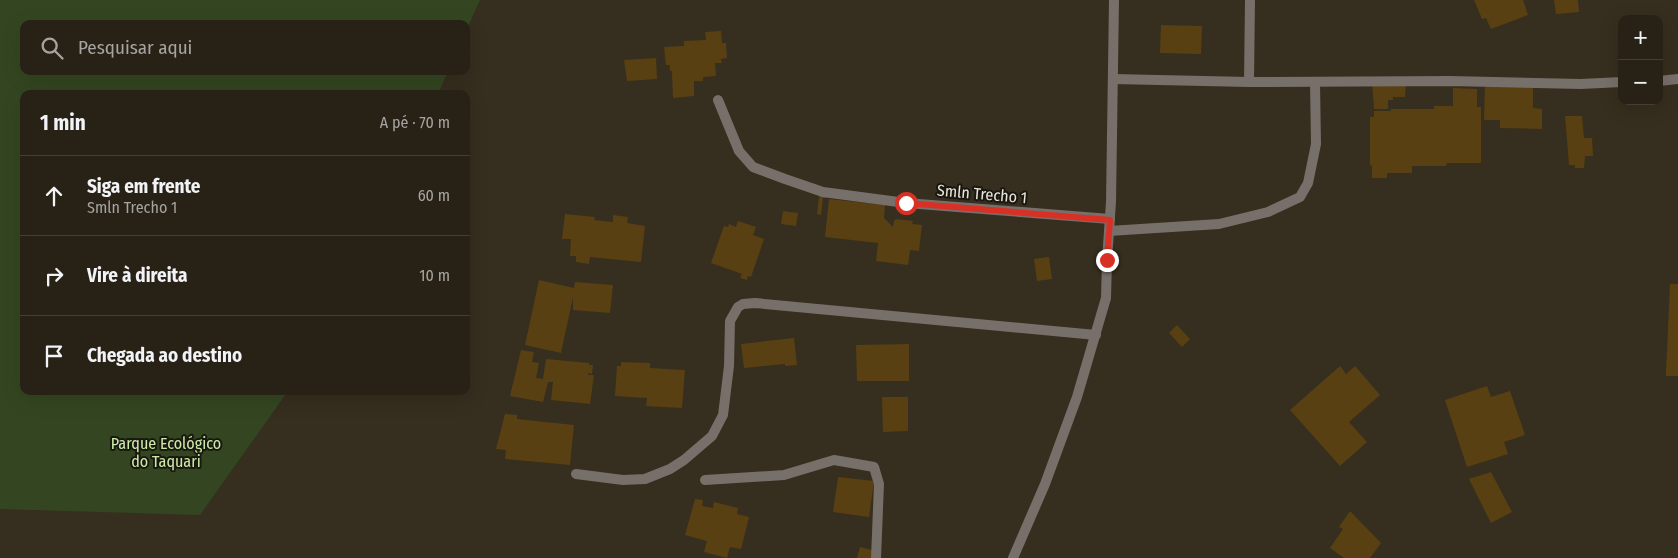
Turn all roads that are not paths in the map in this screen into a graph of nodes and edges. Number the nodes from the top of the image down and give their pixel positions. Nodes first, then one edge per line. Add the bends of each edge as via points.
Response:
1 (1114, 0) edge
2 (1250, 0) edge
3 (1113, 79) junction
4 (1678, 79) edge
5 (1663, 81) edge
6 (1249, 82) junction
7 (1315, 82) junction
8 (1618, 82) edge
9 (718, 100) dead end
10 (1110, 220) junction
11 (1109, 231) junction
12 (1096, 335) junction
13 (576, 474) dead end
14 (704, 480) dead end
15 (876, 558) edge
16 (1013, 558) edge

1 - 3 street
2 - 6 street
3 - 6 street
3 - 10 street
4 - 5 street
6 - 7 street
7 - 8 street
7 - 11 street via 1316,144 1308,183 1300,197 1268,212 1219,224
9 - 10 street, Smln Trecho 1 via 739,151 753,166 823,192 906,203
10 - 11 street
11 - 12 street via 1106,298
12 - 13 street via 742,304 730,321 723,415 712,436 670,469 645,479 624,480
12 - 16 street via 1049,476
14 - 15 street via 784,475 834,460 874,467 880,484

